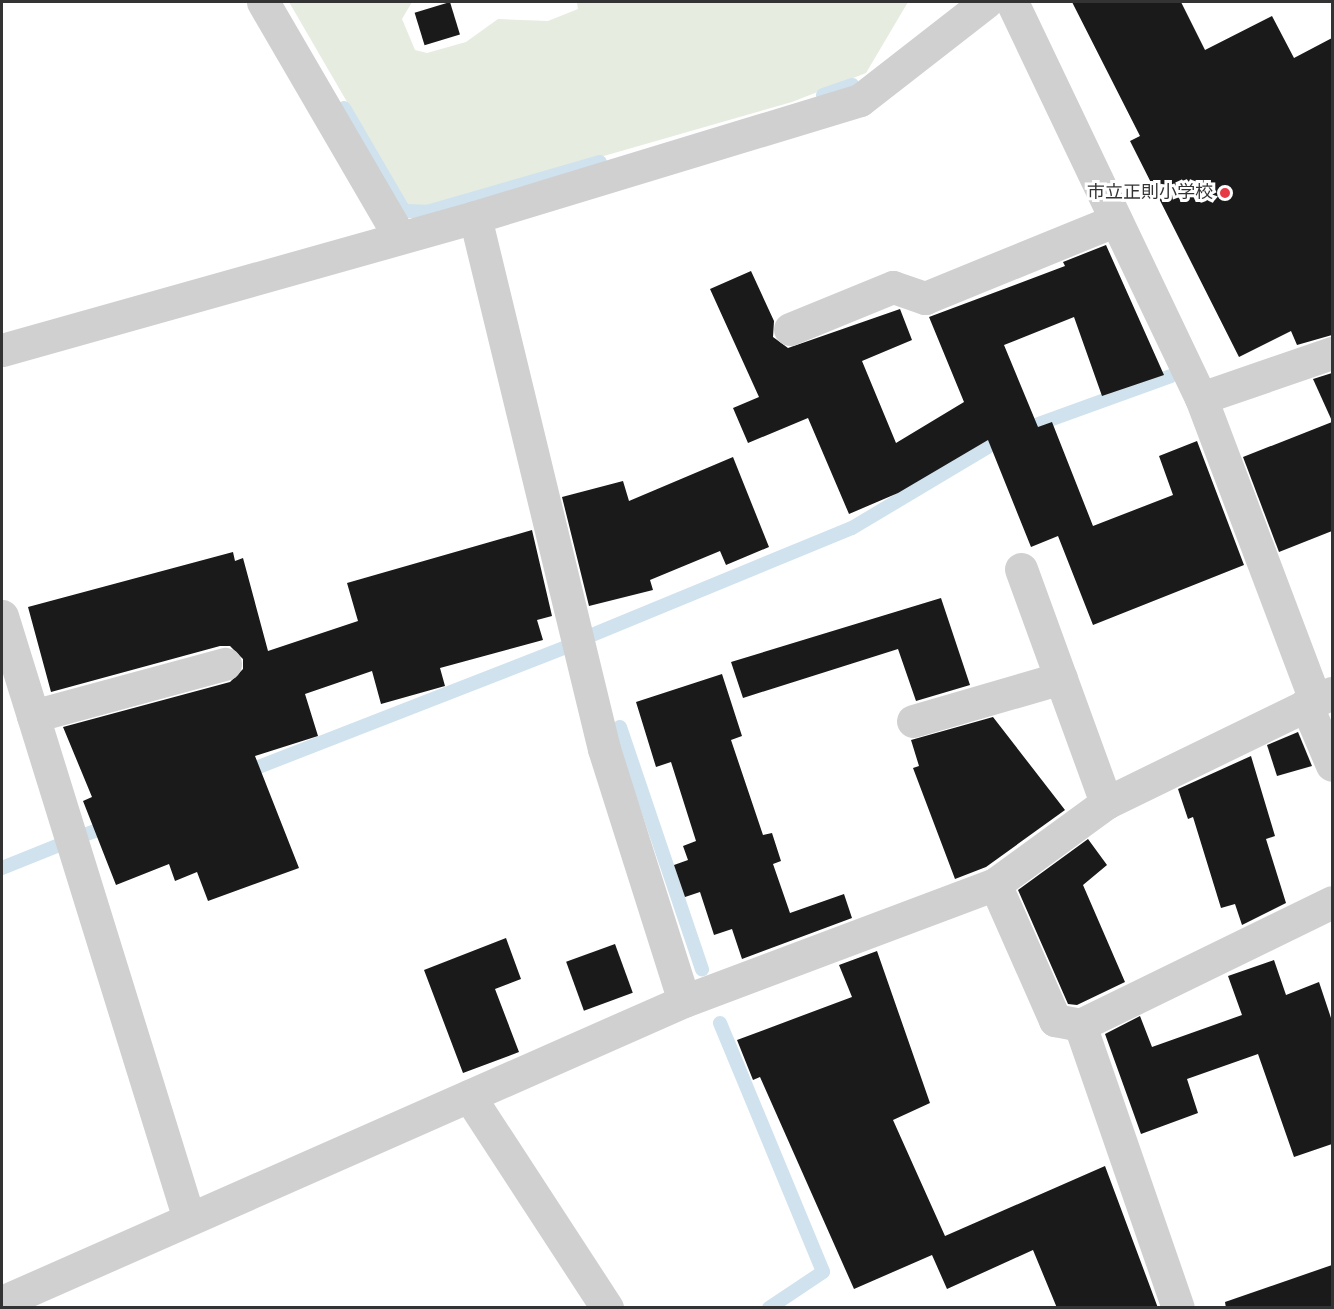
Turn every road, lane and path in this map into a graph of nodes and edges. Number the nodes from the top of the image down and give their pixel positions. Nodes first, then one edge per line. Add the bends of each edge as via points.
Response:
1 (263, 2) edge
2 (986, 2) edge
3 (1012, 2) edge
4 (475, 217) junction
5 (1116, 220) junction
6 (400, 237) junction
7 (790, 329) dead end
8 (2, 350) edge
9 (1332, 353) edge
10 (1201, 398) junction
11 (1021, 569) dead end
12 (2, 616) edge
13 (225, 664) dead end
14 (1061, 678) junction
15 (1318, 699) edge
16 (33, 716) junction
17 (913, 721) dead end
18 (1332, 765) edge
19 (1107, 803) junction
20 (995, 884) junction
21 (1332, 902) edge
22 (684, 1001) junction
23 (1080, 1025) junction
24 (469, 1096) junction
25 (189, 1219) junction
26 (2, 1302) edge
27 (607, 1308) edge
28 (1178, 1308) edge

1 - 6 street
2 - 4 street via 860,100
3 - 5 street
4 - 6 street
4 - 22 street via 604,749
5 - 7 street via 925,298 893,287
5 - 10 street
6 - 8 street
9 - 10 street
10 - 15 street
11 - 14 street
12 - 16 street
13 - 16 street
14 - 17 street
14 - 19 street
15 - 18 street
15 - 19 street
16 - 25 street
19 - 20 street
20 - 22 street
20 - 23 street via 1055,1020
21 - 23 street
22 - 24 street
23 - 28 street
24 - 25 street
24 - 27 street
25 - 26 street

